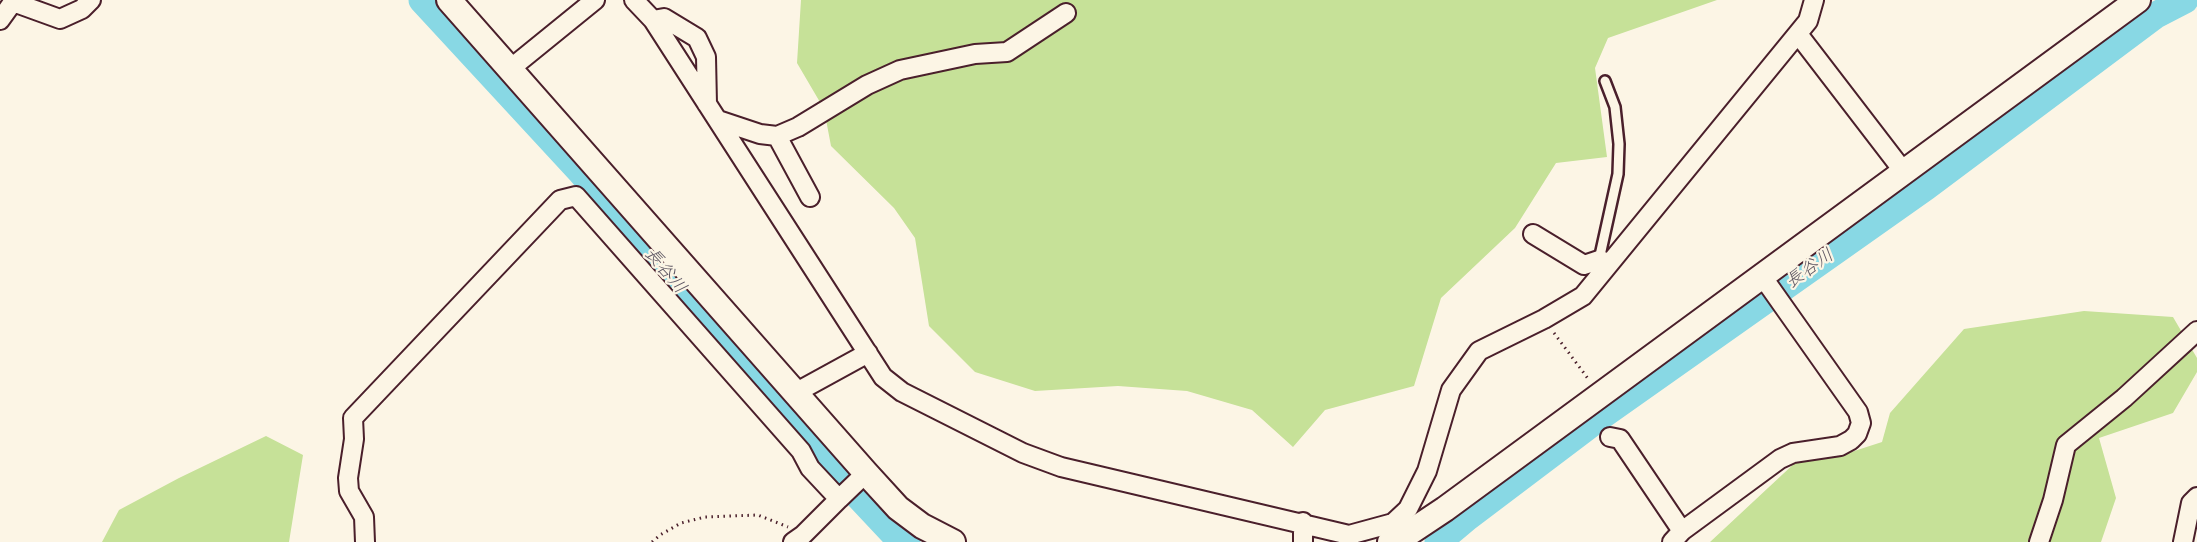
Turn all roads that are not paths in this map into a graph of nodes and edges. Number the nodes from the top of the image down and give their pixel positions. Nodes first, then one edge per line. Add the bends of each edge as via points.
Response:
1 (91, 0) edge
2 (449, 0) edge
3 (595, 0) edge
4 (634, 0) edge
5 (1814, 0) edge
6 (2138, 0) edge
7 (1066, 13) dead end
8 (0, 20) edge
9 (653, 20) junction
10 (1798, 34) junction
11 (510, 69) junction
12 (1605, 81) dead end
13 (707, 104) junction
14 (718, 120) junction
15 (777, 136) junction
16 (1904, 172) junction
17 (810, 197) dead end
18 (1533, 234) dead end
19 (1604, 261) junction
20 (1762, 276) junction
21 (2197, 331) edge
22 (868, 353) junction
23 (795, 393) junction
24 (1610, 437) dead end
25 (866, 473) junction
26 (2197, 497) edge
27 (838, 499) junction
28 (1303, 522) junction
29 (1677, 536) edge
30 (803, 537) edge
31 (365, 542) edge
32 (953, 542) edge
33 (1304, 542) edge
34 (1390, 542) edge
35 (2039, 542) edge
36 (2183, 542) edge

1 - 8 street via 60,19 13,2
2 - 11 street
3 - 11 street
4 - 9 street
5 - 10 street via 1808,21
6 - 16 street
7 - 15 street via 1007,52 975,54 900,70
9 - 13 street
9 - 13 street via 664,18 697,38 706,57
10 - 16 street
10 - 19 street
11 - 23 street
12 - 19 lane via 1615,107 1619,144
13 - 14 street
14 - 15 street
14 - 22 street
15 - 17 street
16 - 20 street
18 - 19 street via 1584,266
19 - 28 street via 1583,296 1479,351 1451,390 1427,471 1408,509 1393,524 1349,535
20 - 29 street via 1858,412 1861,423 1857,434 1840,446 1793,453 1780,459
20 - 34 street via 1445,509
21 - 35 street via 2066,445
22 - 23 street
22 - 28 street via 883,377 902,392 1023,453 1061,467
23 - 25 street
24 - 29 street via 1620,439
25 - 27 street
25 - 32 street via 898,508
26 - 36 street via 2191,503
27 - 30 street
27 - 31 street via 810,468 801,451 576,196 560,200 353,418 349,491 364,517
28 - 33 street

